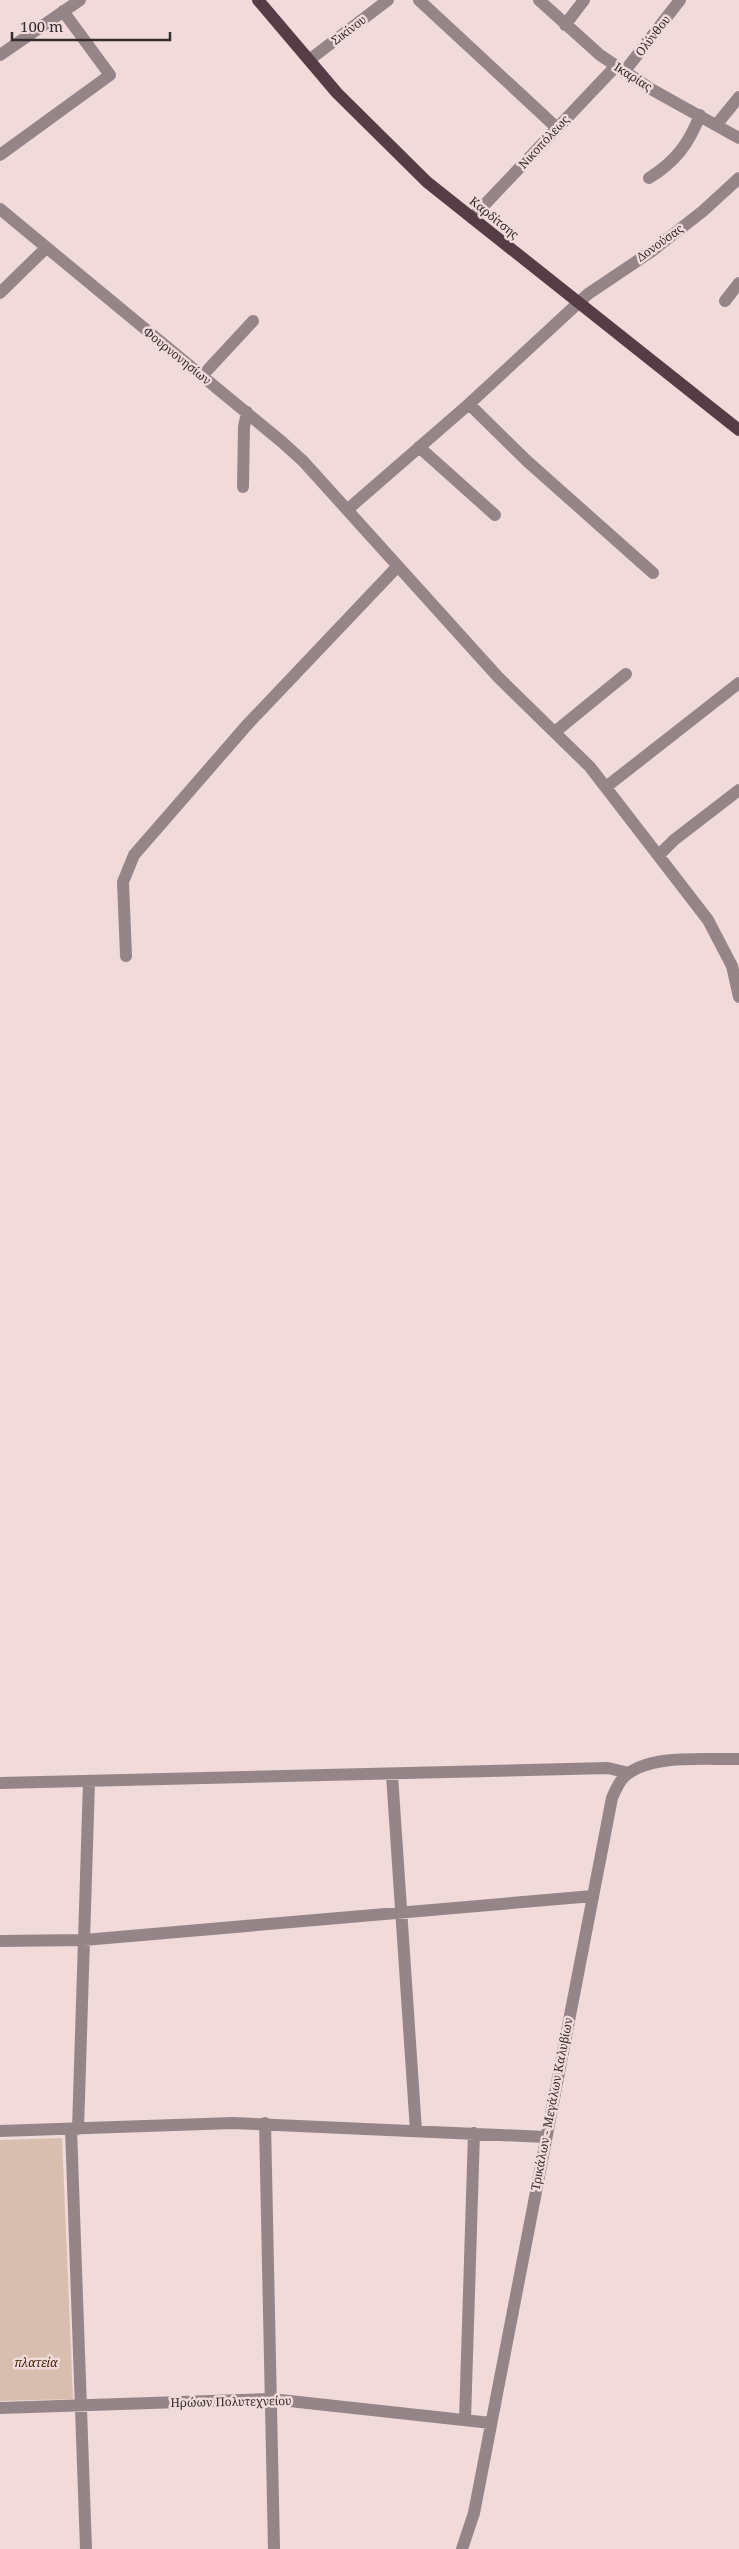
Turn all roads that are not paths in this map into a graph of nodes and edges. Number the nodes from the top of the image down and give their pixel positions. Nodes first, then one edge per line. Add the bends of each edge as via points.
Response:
1 (80, 0) edge
2 (258, 0) edge
3 (388, 0) edge
4 (419, 0) edge
5 (539, 0) edge
6 (584, 0) edge
7 (680, 0) edge
8 (63, 11) junction
9 (565, 24) junction
10 (0, 55) edge
11 (309, 60) junction
12 (620, 69) junction
13 (739, 97) edge
14 (700, 115) junction
15 (717, 124) junction
16 (557, 128) junction
17 (739, 138) edge
18 (0, 155) edge
19 (649, 178) dead end
20 (739, 178) edge
21 (0, 209) edge
22 (472, 218) junction
23 (46, 248) junction
24 (739, 283) edge
25 (0, 293) edge
26 (725, 300) dead end
27 (578, 303) junction
28 (253, 321) dead end
29 (202, 376) junction
30 (469, 404) junction
31 (247, 412) junction
32 (739, 430) edge
33 (419, 446) junction
34 (243, 487) dead end
35 (348, 510) junction
36 (494, 515) dead end
37 (397, 566) junction
38 (653, 573) dead end
39 (626, 674) dead end
40 (739, 683) edge
41 (556, 731) junction
42 (606, 787) junction
43 (739, 790) edge
44 (658, 855) junction
45 (126, 956) dead end
46 (739, 997) edge
47 (739, 1759) edge
48 (628, 1773) junction
49 (392, 1775) junction
50 (90, 1782) junction
51 (0, 1783) edge
52 (592, 1896) junction
53 (402, 1912) junction
54 (84, 1940) junction
55 (0, 1941) edge
56 (265, 2123) junction
57 (75, 2129) junction
58 (0, 2131) edge
59 (416, 2131) junction
60 (474, 2133) junction
61 (545, 2137) junction
62 (271, 2399) junction
63 (80, 2406) junction
64 (0, 2408) edge
65 (465, 2420) junction
66 (491, 2423) junction
67 (86, 2549) edge
68 (274, 2549) edge
69 (462, 2549) edge

1 - 8 street
2 - 11 main road, Καρδίτσης
3 - 11 street, Σικίνου
4 - 16 street
5 - 9 street, Ικαρίας
6 - 9 street
7 - 12 street, Ολύνθου
8 - 10 street
8 - 18 street via 110,75
9 - 12 street, Ικαρίας via 594,51
11 - 22 main road, Καρδίτσης via 391,149
12 - 14 street, Ικαρίας
12 - 16 street, Νικοπόλεως
13 - 15 street
14 - 15 street, Ικαρίας
14 - 19 street via 684,148 671,163
15 - 17 street, Ικαρίας
16 - 22 street, Νικοπόλεως
20 - 27 street, Δονούσας via 652,251 601,283
21 - 23 street, Φουρνονησίων
22 - 27 main road, Καρδίτσης
23 - 25 street
23 - 29 street, Φουρνονησίων
24 - 26 street
27 - 30 street, Δονούσας
27 - 32 main road, Καρδίτσης
28 - 29 street
29 - 31 street, Φουρνονησίων
30 - 33 street, Δονούσας
30 - 38 street via 527,461
31 - 34 street
31 - 35 street, Φουρνονησίων via 303,461
33 - 35 street, Δονούσας
33 - 36 street
35 - 37 street, Φουρνονησίων
37 - 41 street, Φουρνονησίων via 498,677
37 - 45 street via 247,725 134,855 123,882
39 - 41 street
40 - 42 street
41 - 42 street, Φουρνονησίων
42 - 44 street, Φουρνονησίων
43 - 44 street
44 - 46 street, Φουρνονησίων via 718,938 732,966
47 - 48 street via 671,1760 640,1766
48 - 49 street via 608,1768
48 - 52 street, Τρικάλων - Μεγάλων Καλυβίων via 612,1798
49 - 50 street
49 - 53 street
50 - 51 street
50 - 54 street
52 - 53 street
52 - 61 street, Τρικάλων - Μεγάλων Καλυβίων
53 - 54 street
53 - 59 street
54 - 55 street
54 - 57 street
56 - 57 street
56 - 59 street
56 - 62 street
57 - 58 street
57 - 63 street
59 - 60 street
60 - 61 street
60 - 65 street
61 - 66 street, Τρικάλων - Μεγάλων Καλυβίων
62 - 63 street, Ηρώων Πολυτεχνείου
62 - 65 street, Ηρώων Πολυτεχνείου
62 - 68 street
63 - 64 street, Ηρώων Πολυτεχνείου
63 - 67 street
65 - 66 street, Ηρώων Πολυτεχνείου
66 - 69 street, Τρικάλων - Μεγάλων Καλυβίων via 474,2513

